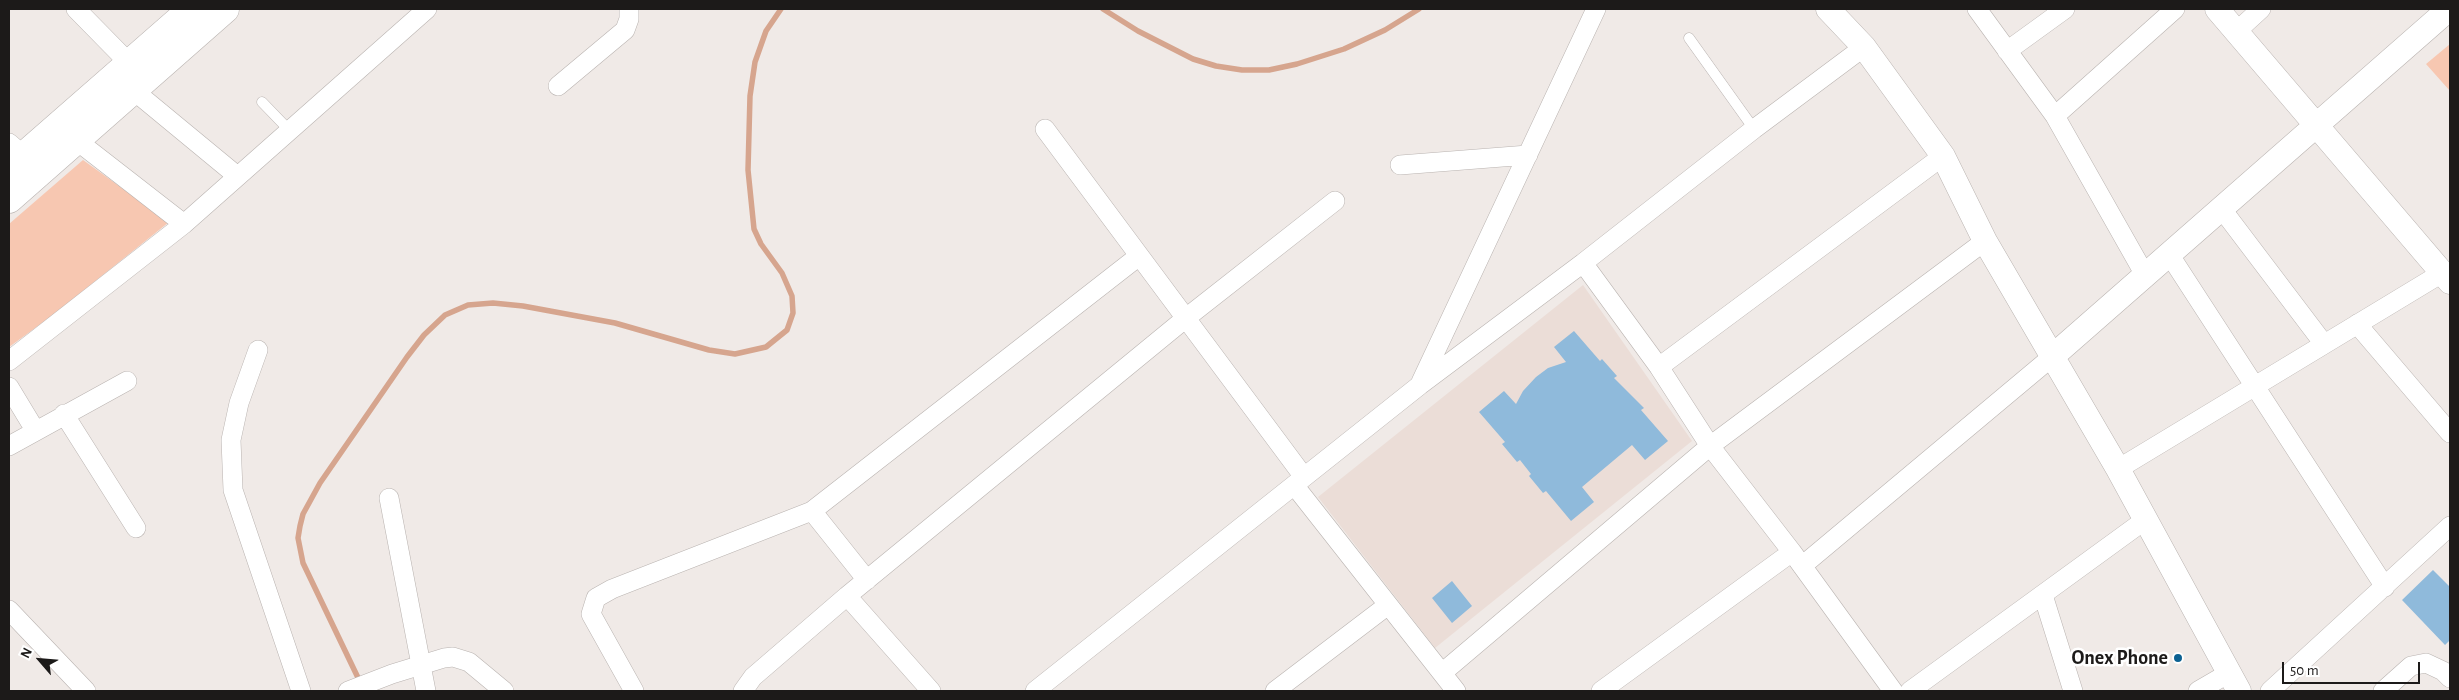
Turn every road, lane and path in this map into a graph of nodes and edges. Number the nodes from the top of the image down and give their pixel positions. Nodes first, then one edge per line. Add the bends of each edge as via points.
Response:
1 (76, 9) edge
2 (225, 9) edge
3 (427, 9) edge
4 (629, 9) edge
5 (1596, 9) edge
6 (1828, 9) edge
7 (1977, 9) edge
8 (2065, 9) edge
9 (2175, 9) edge
10 (2218, 9) edge
11 (2262, 9) edge
12 (2449, 9) edge
13 (180, 15) edge
14 (2237, 30) junction
15 (1689, 38) dead end
16 (1864, 47) junction
17 (2007, 51) junction
18 (132, 76) junction
19 (558, 86) dead end
20 (262, 102) dead end
21 (2055, 116) junction
22 (2316, 126) junction
23 (1045, 129) dead end
24 (1754, 129) junction
25 (290, 131) junction
26 (76, 140) junction
27 (1528, 155) junction
28 (1943, 156) junction
29 (21, 159) edge
30 (1400, 166) dead end
31 (236, 175) junction
32 (9, 199) edge
33 (1335, 201) dead end
34 (2221, 208) junction
35 (184, 224) junction
36 (1986, 241) junction
37 (2169, 254) junction
38 (1139, 256) junction
39 (1583, 263) junction
40 (2145, 275) junction
41 (2446, 278) edge
42 (1186, 318) junction
43 (2357, 324) junction
44 (2324, 344) junction
45 (258, 350) dead end
46 (2053, 356) junction
47 (9, 361) edge
48 (1659, 367) junction
49 (127, 381) dead end
50 (1420, 385) junction
51 (2255, 385) junction
52 (9, 387) edge
53 (64, 414) junction
54 (35, 430) junction
55 (2450, 433) edge
56 (9, 446) edge
57 (1710, 446) junction
58 (2118, 469) junction
59 (1299, 481) junction
60 (389, 498) dead end
61 (812, 511) junction
62 (2145, 520) junction
63 (2450, 526) edge
64 (136, 528) dead end
65 (1797, 559) junction
66 (867, 580) junction
67 (2385, 586) junction
68 (2043, 595) junction
69 (848, 596) junction
70 (1388, 605) junction
71 (9, 610) edge
72 (420, 665) junction
73 (1442, 673) junction
74 (2450, 678) edge
75 (2234, 682) edge
76 (86, 691) edge
77 (301, 691) edge
78 (348, 691) edge
79 (426, 691) edge
80 (504, 691) edge
81 (634, 691) edge
82 (743, 691) edge
83 (931, 691) edge
84 (1035, 691) edge
85 (1275, 691) edge
86 (1456, 691) edge
87 (1601, 691) edge
88 (1893, 691) edge
89 (1910, 691) edge
90 (2073, 691) edge
91 (2198, 691) edge
92 (2270, 691) edge
93 (2383, 691) edge

1 - 18 street
2 - 18 main road
3 - 25 street
4 - 19 street via 625,30
5 - 27 street
6 - 16 street
7 - 17 street
8 - 17 street
9 - 21 street
10 - 14 street
11 - 14 street
12 - 22 street
13 - 18 main road
14 - 22 street
15 - 24 lane
16 - 24 street
16 - 28 street
17 - 21 street
18 - 26 main road
18 - 29 main road
18 - 31 street
20 - 25 lane
21 - 40 street
22 - 34 street
22 - 41 street
23 - 38 street
24 - 39 street
25 - 31 street
26 - 29 main road
26 - 35 street
27 - 30 street
27 - 50 street
28 - 36 street
28 - 48 street
29 - 32 main road
31 - 35 street
33 - 42 street
34 - 37 street
34 - 44 street
35 - 47 street
36 - 46 street
36 - 57 street
37 - 40 street
37 - 51 street
38 - 42 street
38 - 61 street
39 - 48 street
39 - 50 street
40 - 46 street
41 - 43 street
42 - 59 street
42 - 66 street
43 - 44 street
43 - 55 street
44 - 51 street
45 - 77 street via 239,403 231,440 233,490
46 - 58 street
46 - 65 street
48 - 57 street
49 - 53 street
50 - 59 street
51 - 58 street
51 - 67 street
52 - 54 street
53 - 54 street
53 - 64 street
54 - 56 street
57 - 65 street
57 - 73 street
58 - 62 street
59 - 70 street
59 - 84 street
60 - 72 street
61 - 66 street
61 - 81 street via 596,598 591,614
62 - 68 street
62 - 75 street
63 - 67 street
65 - 87 street
65 - 88 street
66 - 69 street
67 - 92 street
68 - 89 street
68 - 90 street
69 - 82 street via 753,677
69 - 83 street
70 - 73 street
70 - 85 street
71 - 76 street
72 - 78 street
72 - 79 street
72 - 80 street via 444,658 461,658
73 - 86 street
74 - 93 street via 2426,663 2410,666
75 - 91 street

